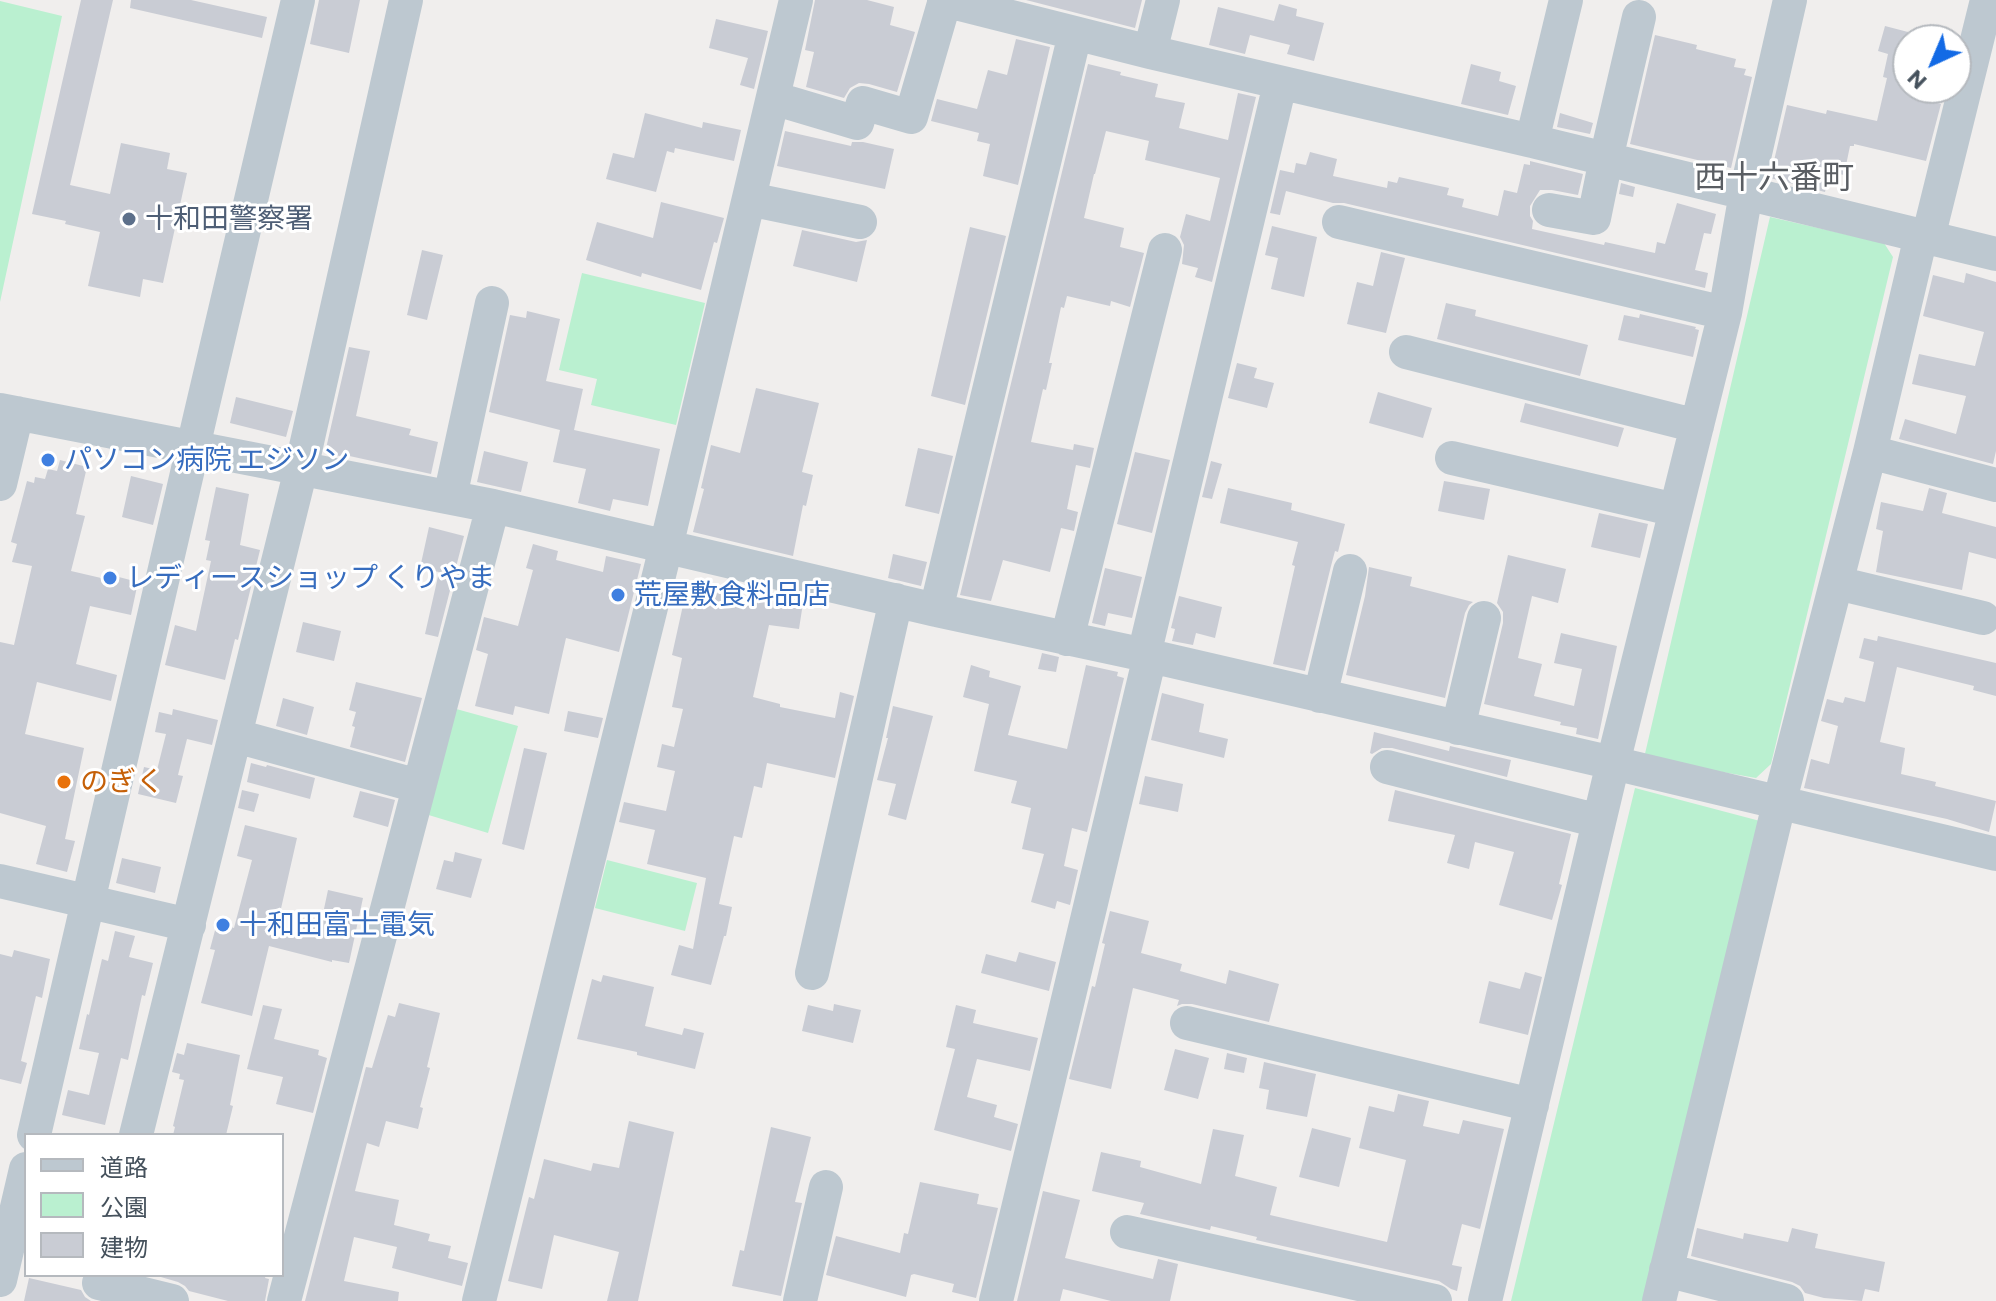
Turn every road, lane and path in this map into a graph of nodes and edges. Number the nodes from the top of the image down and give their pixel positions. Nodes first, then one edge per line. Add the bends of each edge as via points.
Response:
1 (298, 0) edge
2 (406, 0) edge
3 (796, 0) edge
4 (944, 0) edge
5 (1163, 0) edge
6 (1566, 0) edge
7 (1790, 0) edge
8 (1987, 0) edge
9 (1639, 17) dead end
10 (1075, 34) junction
11 (1150, 52) junction
12 (1280, 84) junction
13 (773, 98) junction
14 (1532, 141) junction
15 (1606, 159) junction
16 (1746, 193) junction
17 (749, 199) junction
18 (1549, 210) dead end
19 (860, 222) dead end
20 (1339, 222) dead end
21 (1924, 237) junction
22 (1165, 250) dead end
23 (1996, 254) edge
24 (492, 303) dead end
25 (1725, 313) junction
26 (1406, 352) dead end
27 (8, 411) edge
28 (1697, 426) junction
29 (193, 448) junction
30 (1870, 452) junction
31 (1452, 458) dead end
32 (301, 469) junction
33 (0, 484) edge
34 (1996, 485) edge
35 (450, 497) junction
36 (493, 506) junction
37 (1676, 510) junction
38 (666, 547) junction
39 (1350, 571) dead end
40 (1837, 583) junction
41 (896, 600) junction
42 (936, 610) junction
43 (1484, 618) dead end
44 (1983, 618) dead end
45 (1067, 639) junction
46 (1147, 656) junction
47 (1320, 696) junction
48 (1458, 728) junction
49 (236, 736) junction
50 (1613, 763) junction
51 (1387, 767) dead end
52 (418, 786) junction
53 (1779, 804) junction
54 (1599, 821) junction
55 (1996, 854) edge
56 (0, 881) edge
57 (88, 903) junction
58 (189, 925) junction
59 (812, 973) dead end
60 (1187, 1023) dead end
61 (1532, 1105) junction
62 (34, 1133) edge
63 (137, 1133) edge
64 (24, 1178) edge
65 (826, 1187) dead end
66 (1127, 1232) dead end
67 (0, 1280) edge
68 (1662, 1285) edge
69 (99, 1286) edge
70 (172, 1301) edge
71 (284, 1301) edge
72 (479, 1301) edge
73 (800, 1301) edge
74 (996, 1301) edge
75 (1435, 1301) edge
76 (1485, 1301) edge
77 (1787, 1301) edge

1 - 29 street
2 - 32 street
3 - 13 street
4 - 10 street
4 - 13 street via 911,117 863,103 857,123
5 - 11 street
6 - 14 street
7 - 16 street
8 - 21 street
9 - 15 street
10 - 11 street
10 - 42 street
11 - 12 street
12 - 14 street
12 - 46 street
13 - 17 street
14 - 15 street
15 - 16 street
15 - 18 street via 1594,218
16 - 21 street
16 - 25 street
17 - 19 street
17 - 38 street
20 - 25 street
21 - 23 street
21 - 30 street
22 - 45 street
24 - 35 street
25 - 28 street
26 - 28 street
27 - 29 street
27 - 33 street
28 - 37 street
29 - 32 street
29 - 57 street
30 - 34 street
30 - 40 street
31 - 37 street
32 - 35 street
32 - 49 street
35 - 36 street
36 - 38 street
36 - 52 street
37 - 50 street
38 - 41 street
38 - 72 street
39 - 47 street
40 - 44 street
40 - 53 street
41 - 42 street
41 - 59 street
42 - 45 street
43 - 48 street
45 - 46 street
46 - 47 street
46 - 74 street
47 - 48 street
48 - 50 street
49 - 52 street
49 - 58 street
50 - 53 street
50 - 54 street
51 - 54 street
52 - 71 street
53 - 55 street
53 - 68 street
54 - 61 street
56 - 57 street
57 - 58 street
57 - 62 street
58 - 63 street
60 - 61 street
61 - 76 street
64 - 67 street
65 - 73 street
66 - 75 street
68 - 77 street
69 - 70 street

